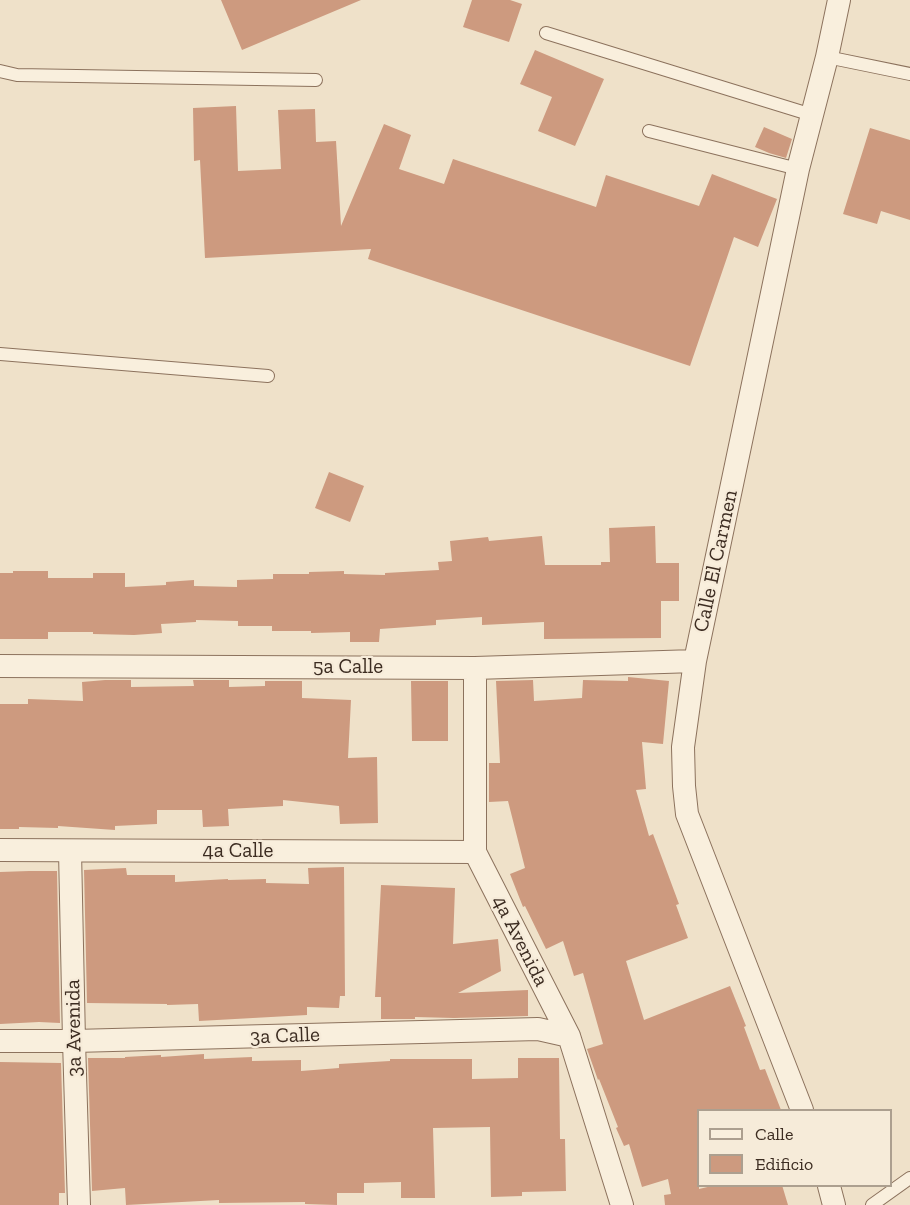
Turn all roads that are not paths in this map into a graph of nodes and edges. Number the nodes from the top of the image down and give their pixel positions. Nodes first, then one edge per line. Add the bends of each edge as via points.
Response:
1 (839, 0) edge
2 (546, 33) dead end
3 (827, 57) junction
4 (0, 71) edge
5 (910, 74) edge
6 (316, 80) dead end
7 (812, 115) junction
8 (648, 131) dead end
9 (798, 169) junction
10 (0, 354) edge
11 (268, 376) dead end
12 (695, 661) junction
13 (0, 666) edge
14 (475, 668) junction
15 (0, 850) edge
16 (70, 850) junction
17 (475, 852) junction
18 (569, 1036) junction
19 (0, 1041) edge
20 (74, 1041) junction
21 (802, 1109) edge
22 (910, 1178) edge
23 (830, 1187) edge
24 (79, 1205) edge
25 (622, 1205) edge
26 (834, 1205) edge
27 (872, 1205) edge

1 - 3 street, Calle El Carmen
2 - 7 lane
3 - 5 lane
3 - 7 street, Calle El Carmen
4 - 6 lane via 17,75
7 - 9 street, Calle El Carmen
8 - 9 lane
9 - 12 street, Calle El Carmen
10 - 11 lane
12 - 14 street, 5a Calle
12 - 21 street, Calle El Carmen via 683,747 687,814
13 - 14 street, 5a Calle
14 - 17 street, 4a Avenida
15 - 16 street, 4a Calle
16 - 17 street, 4a Calle
16 - 20 street, 3a Avenida
17 - 18 street, 4a Avenida
18 - 20 street, 3a Calle via 538,1029
18 - 25 street, 4a Avenida
19 - 20 street, 3a Calle
20 - 24 street, 3a Avenida
22 - 27 lane
23 - 26 street

